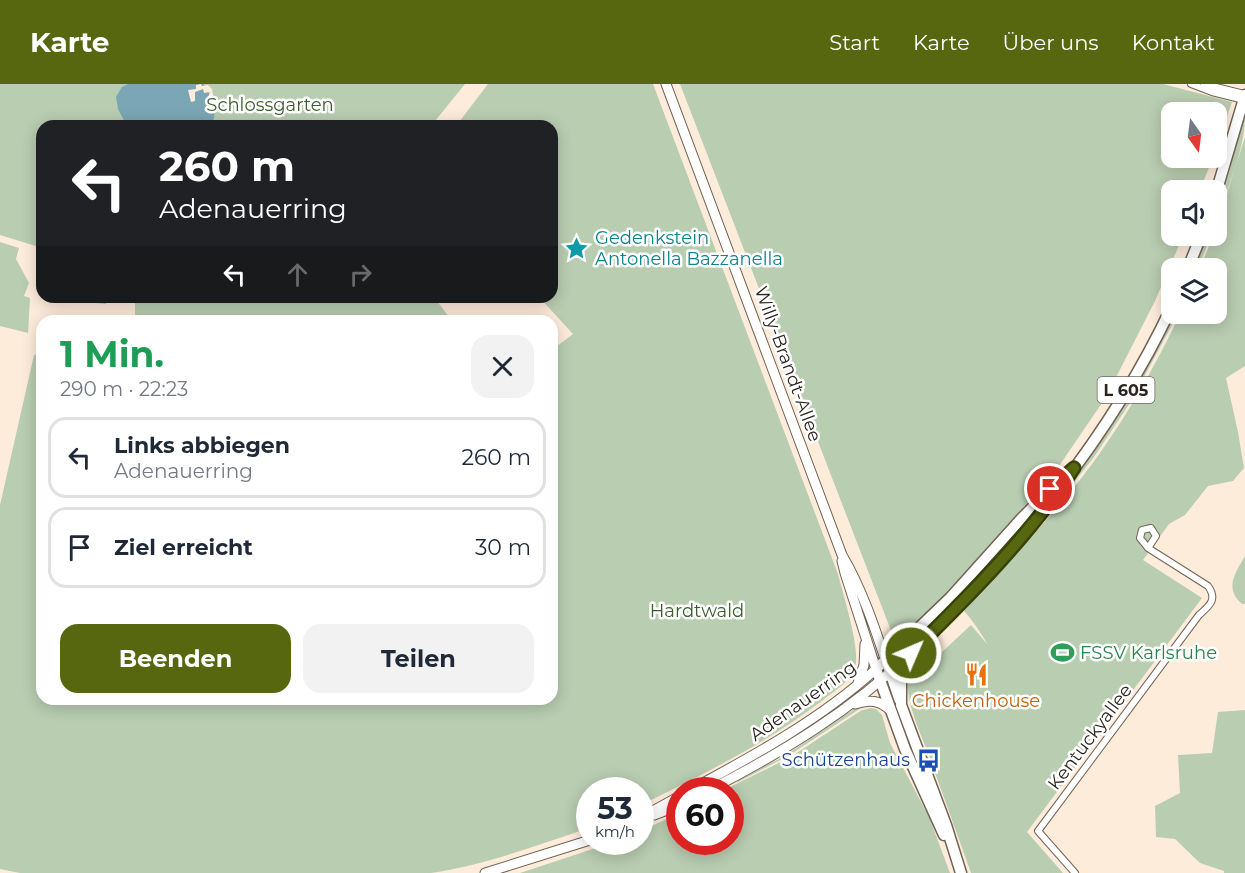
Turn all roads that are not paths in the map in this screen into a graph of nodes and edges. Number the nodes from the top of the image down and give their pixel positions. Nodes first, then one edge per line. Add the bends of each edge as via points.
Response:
1 (666, 84) edge
2 (1191, 84) edge
3 (1204, 84) edge
4 (1245, 97) edge
5 (1220, 180) edge
6 (1163, 324) edge
7 (1074, 468) junction
8 (1148, 548) dead end
9 (842, 555) junction
10 (864, 633) junction
11 (911, 653) junction
12 (885, 661) junction
13 (876, 669) junction
14 (890, 673) junction
15 (880, 681) junction
16 (856, 687) junction
17 (901, 705) junction
18 (848, 707) junction
19 (891, 711) junction
20 (713, 777) edge
21 (733, 777) edge
22 (576, 844) edge
23 (952, 848) junction
24 (485, 873) edge
25 (961, 873) edge
26 (1075, 873) edge

1 - 9 main road, Willy-Brandt-Allee
2 - 4 street
3 - 4 street
4 - 5 main road
6 - 7 main road, Adenauerring / L 605 via 1123,395
7 - 11 main road, Adenauerring / L 605 via 1058,493 985,577
7 - 12 main road, Adenauerring / L 605
8 - 26 street, Kentuckyallee via 1208,586 1213,601 1038,831
9 - 10 main road, Willy-Brandt-Allee
9 - 12 main road, Willy-Brandt-Allee
10 - 13 main road, Willy-Brandt-Allee
10 - 16 main road via 864,665
11 - 14 main road, Adenauerring / L 605
11 - 17 main road via 900,680
12 - 13 main road, Adenauerring / L 605
12 - 14 main road, Willy-Brandt-Allee
13 - 15 main road, Willy-Brandt-Allee
13 - 16 main road, Adenauerring
14 - 15 main road, Adenauerring
14 - 17 main road, Willy-Brandt-Allee
15 - 18 main road, Adenauerring
15 - 19 main road, Willy-Brandt-Allee
16 - 20 main road, Adenauerring via 796,730
17 - 23 main road, Willy-Brandt-Allee
18 - 19 main road via 871,700
18 - 21 main road, Adenauerring
19 - 23 main road, Willy-Brandt-Allee via 935,818
22 - 24 main road
23 - 25 main road, Willy-Brandt-Allee

